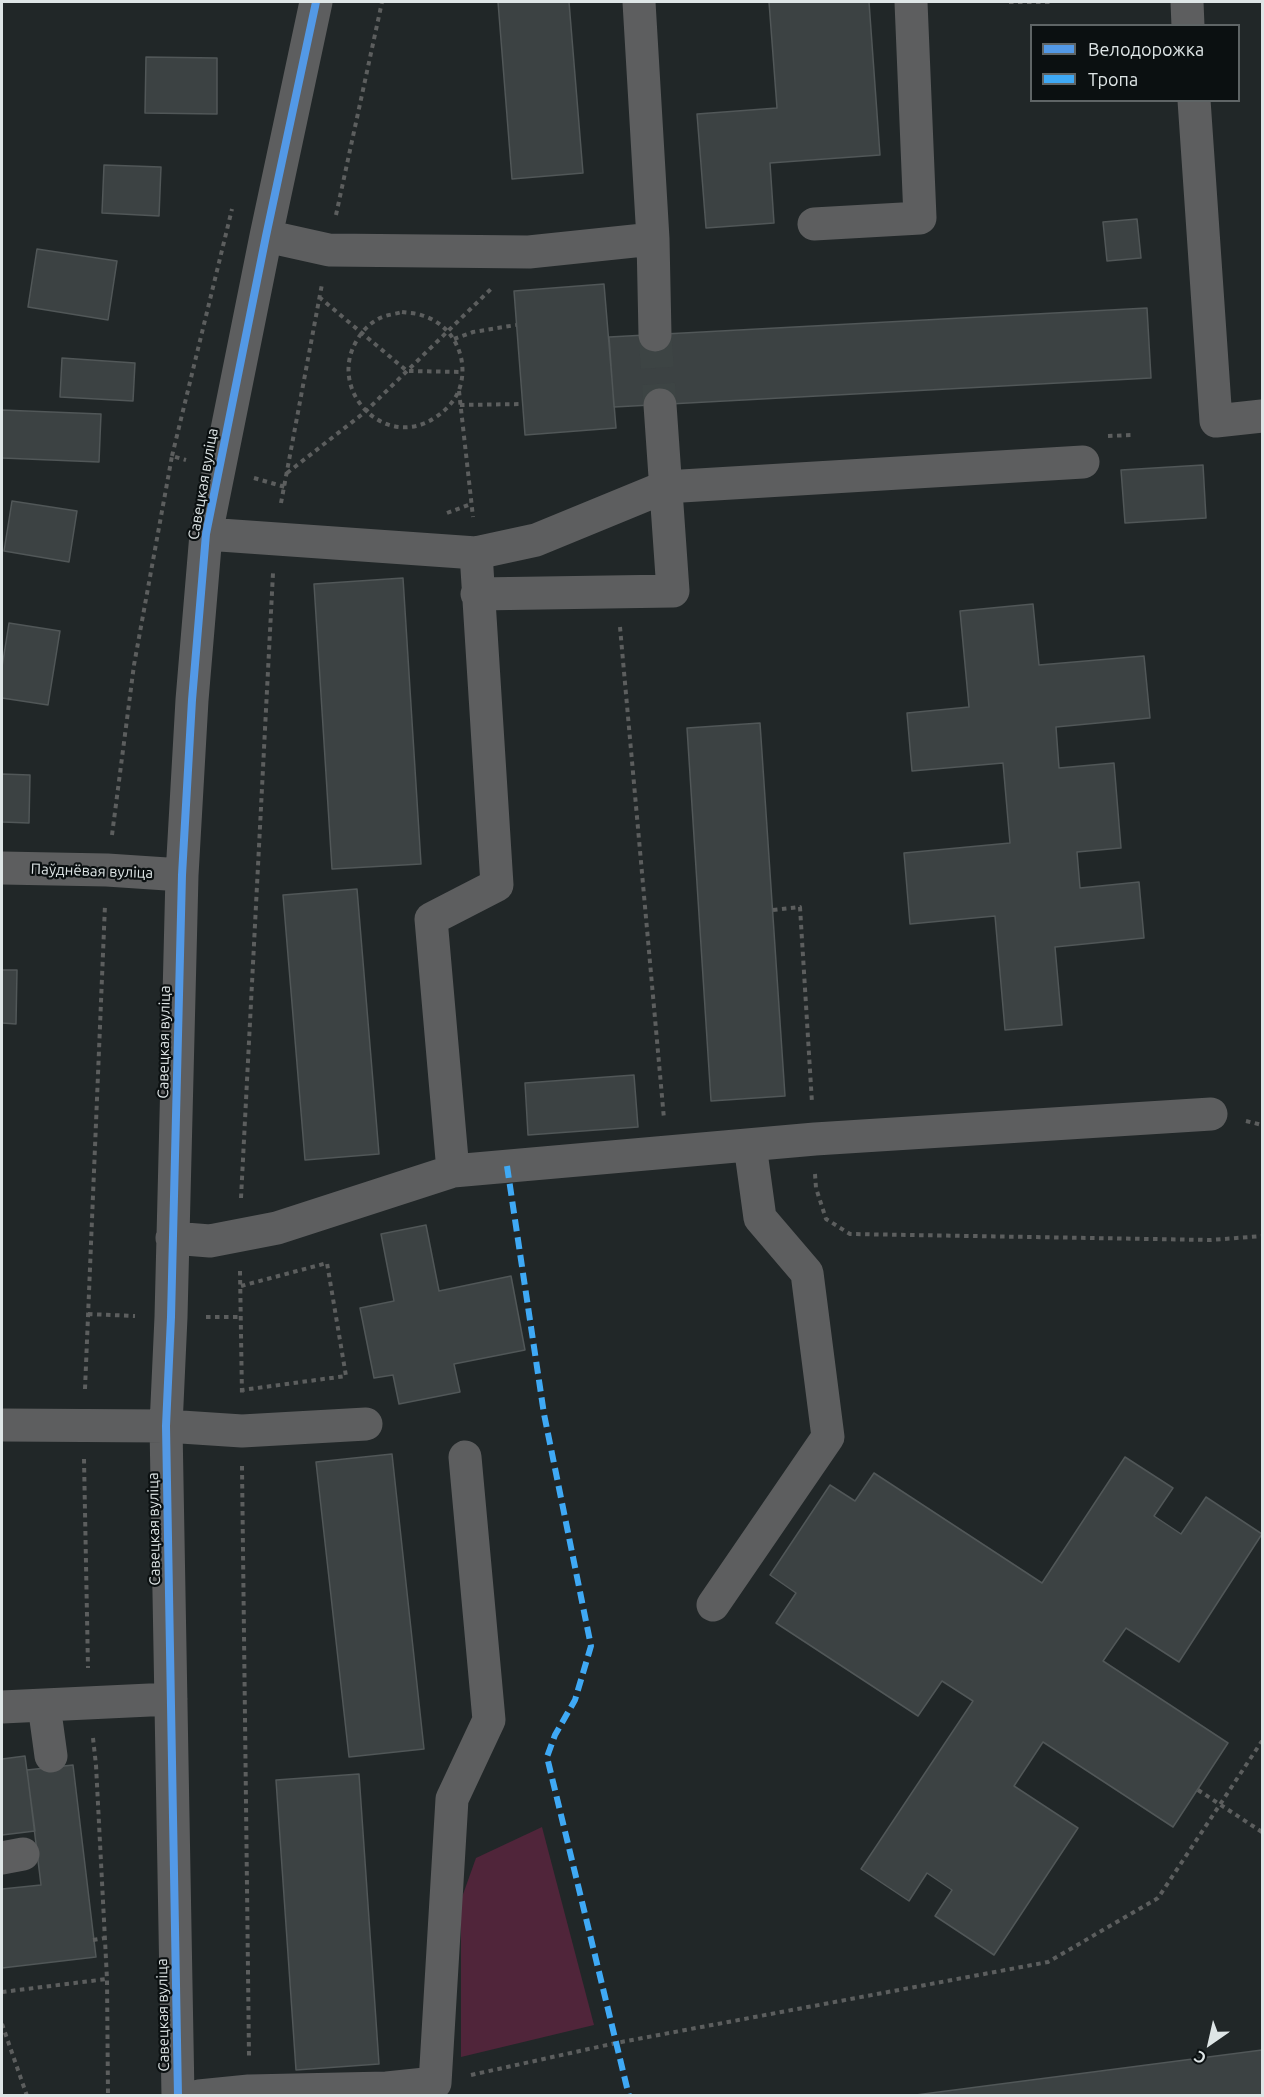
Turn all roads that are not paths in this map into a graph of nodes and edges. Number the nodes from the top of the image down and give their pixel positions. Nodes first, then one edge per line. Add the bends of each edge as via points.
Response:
1 (316, 2) edge
2 (639, 2) edge
3 (911, 2) edge
4 (1187, 2) edge
5 (1188, 24) edge
6 (1194, 102) edge
7 (814, 224) dead end
8 (266, 236) junction
9 (653, 239) junction
10 (655, 335) tunnel mouth
11 (660, 405) tunnel mouth
12 (1263, 416) edge
13 (1083, 462) dead end
14 (665, 487) junction
15 (206, 534) junction
16 (476, 553) junction
17 (477, 594) junction
18 (2, 868) edge
19 (182, 875) junction
20 (1211, 1114) dead end
21 (750, 1145) junction
22 (453, 1171) junction
23 (172, 1238) junction
24 (366, 1424) dead end
25 (2, 1425) edge
26 (166, 1426) junction
27 (465, 1457) dead end
28 (713, 1605) dead end
29 (171, 1699) junction
30 (44, 1705) junction
31 (2, 1707) edge
32 (51, 1756) dead end
33 (387, 2092) edge
34 (178, 2096) edge
35 (199, 2096) edge

1 - 8 street, Савецкая вуліца
2 - 9 street
3 - 7 street via 920,218
4 - 5 street
6 - 12 street via 1216,421
8 - 9 street via 329,250 529,252
8 - 15 street, Савецкая вуліца
9 - 10 street
11 - 14 street
13 - 14 street
14 - 16 street via 536,540
14 - 17 street via 673,591
15 - 16 street
15 - 19 street, Савецкая вуліца
16 - 17 street
17 - 22 street via 497,885 431,919
18 - 19 street, Паўднёвая вуліца
19 - 23 street, Савецкая вуліца
20 - 21 street
21 - 22 street
21 - 28 street via 760,1218 807,1273 828,1437
22 - 23 street via 277,1228 210,1240
23 - 26 street, Савецкая вуліца
24 - 26 street via 242,1431
25 - 26 street
26 - 29 street, Савецкая вуліца
27 - 33 street via 489,1720 452,1799 435,2083
29 - 30 street
29 - 34 street, Савецкая вуліца
30 - 31 street
30 - 32 street
33 - 35 street via 249,2091

